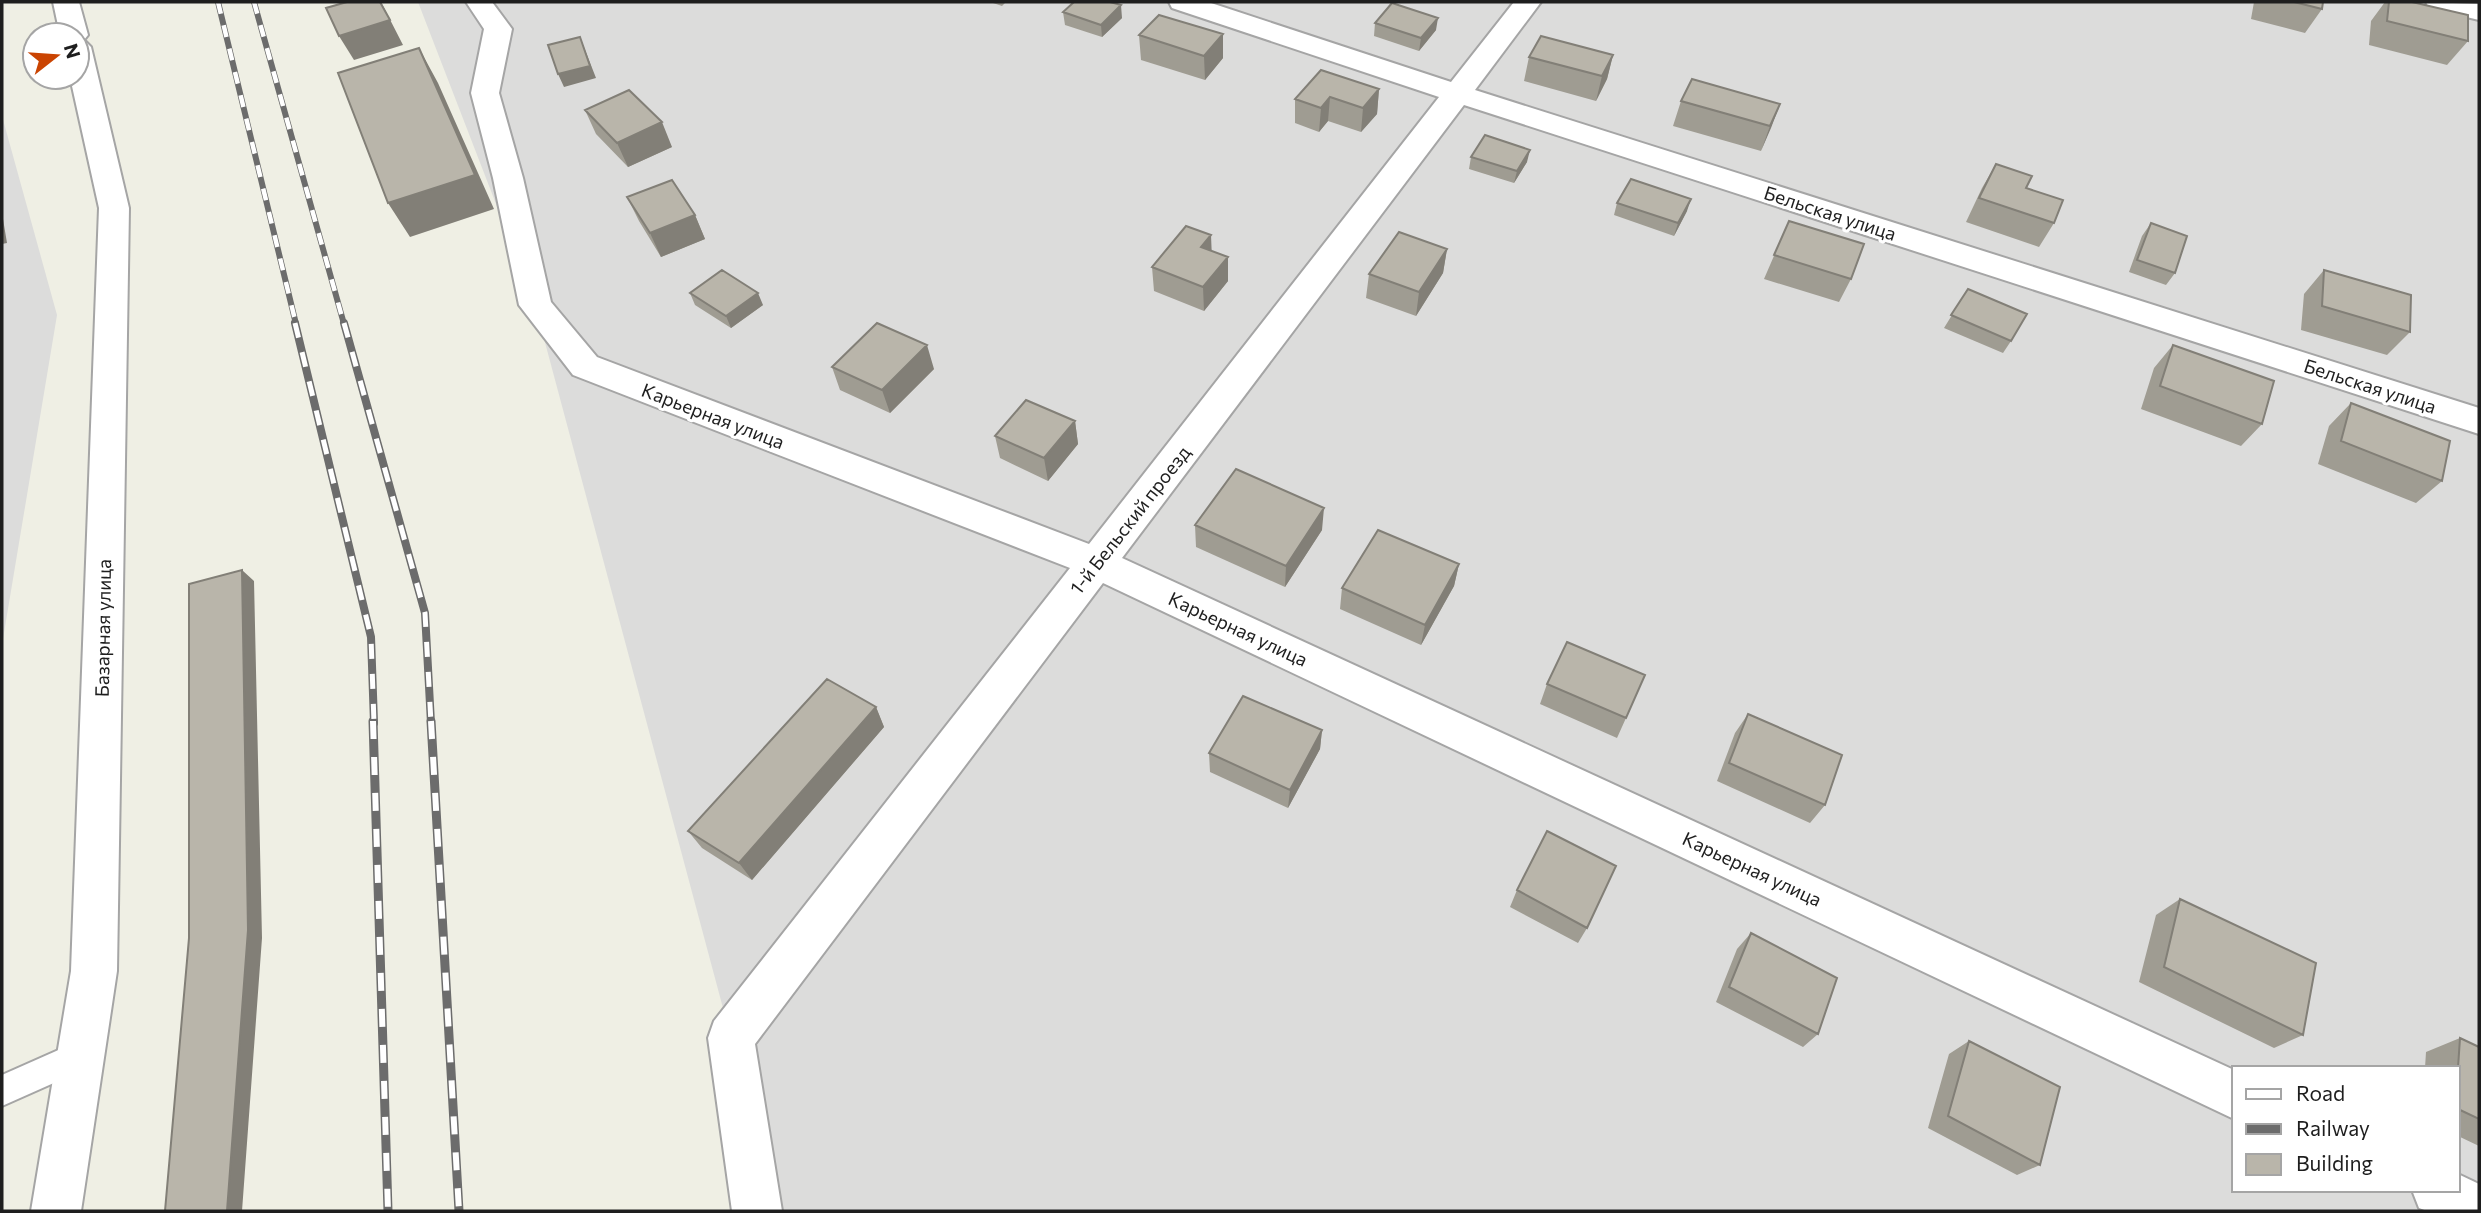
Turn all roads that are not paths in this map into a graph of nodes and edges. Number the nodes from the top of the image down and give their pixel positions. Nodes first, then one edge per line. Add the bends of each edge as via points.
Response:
1 (66, 2) edge
2 (479, 2) edge
3 (1182, 2) edge
4 (1528, 2) edge
5 (2439, 2) edge
6 (2479, 12) edge
7 (71, 21) edge
8 (87, 91) edge
9 (1458, 94) junction
10 (2479, 421) edge
11 (1097, 563) junction
12 (81, 1055) junction
13 (2, 1091) edge
14 (2232, 1094) edge
15 (2441, 1192) edge
16 (2479, 1210) edge
17 (57, 1211) edge
18 (757, 1211) edge

1 - 7 street
2 - 11 street, Карьерная улица via 498,29 485,93 534,305 585,366
3 - 9 street, Бельская улица
4 - 9 street, 1-й Бельский проезд
5 - 6 street
8 - 12 street, Базарная улица via 114,208 94,971
9 - 10 street, Бельская улица
9 - 11 street, 1-й Бельский проезд
11 - 14 street, Карьерная улица
11 - 18 street, 1-й Бельский проезд via 732,1038
12 - 13 lane
12 - 17 street, Базарная улица
15 - 16 street

